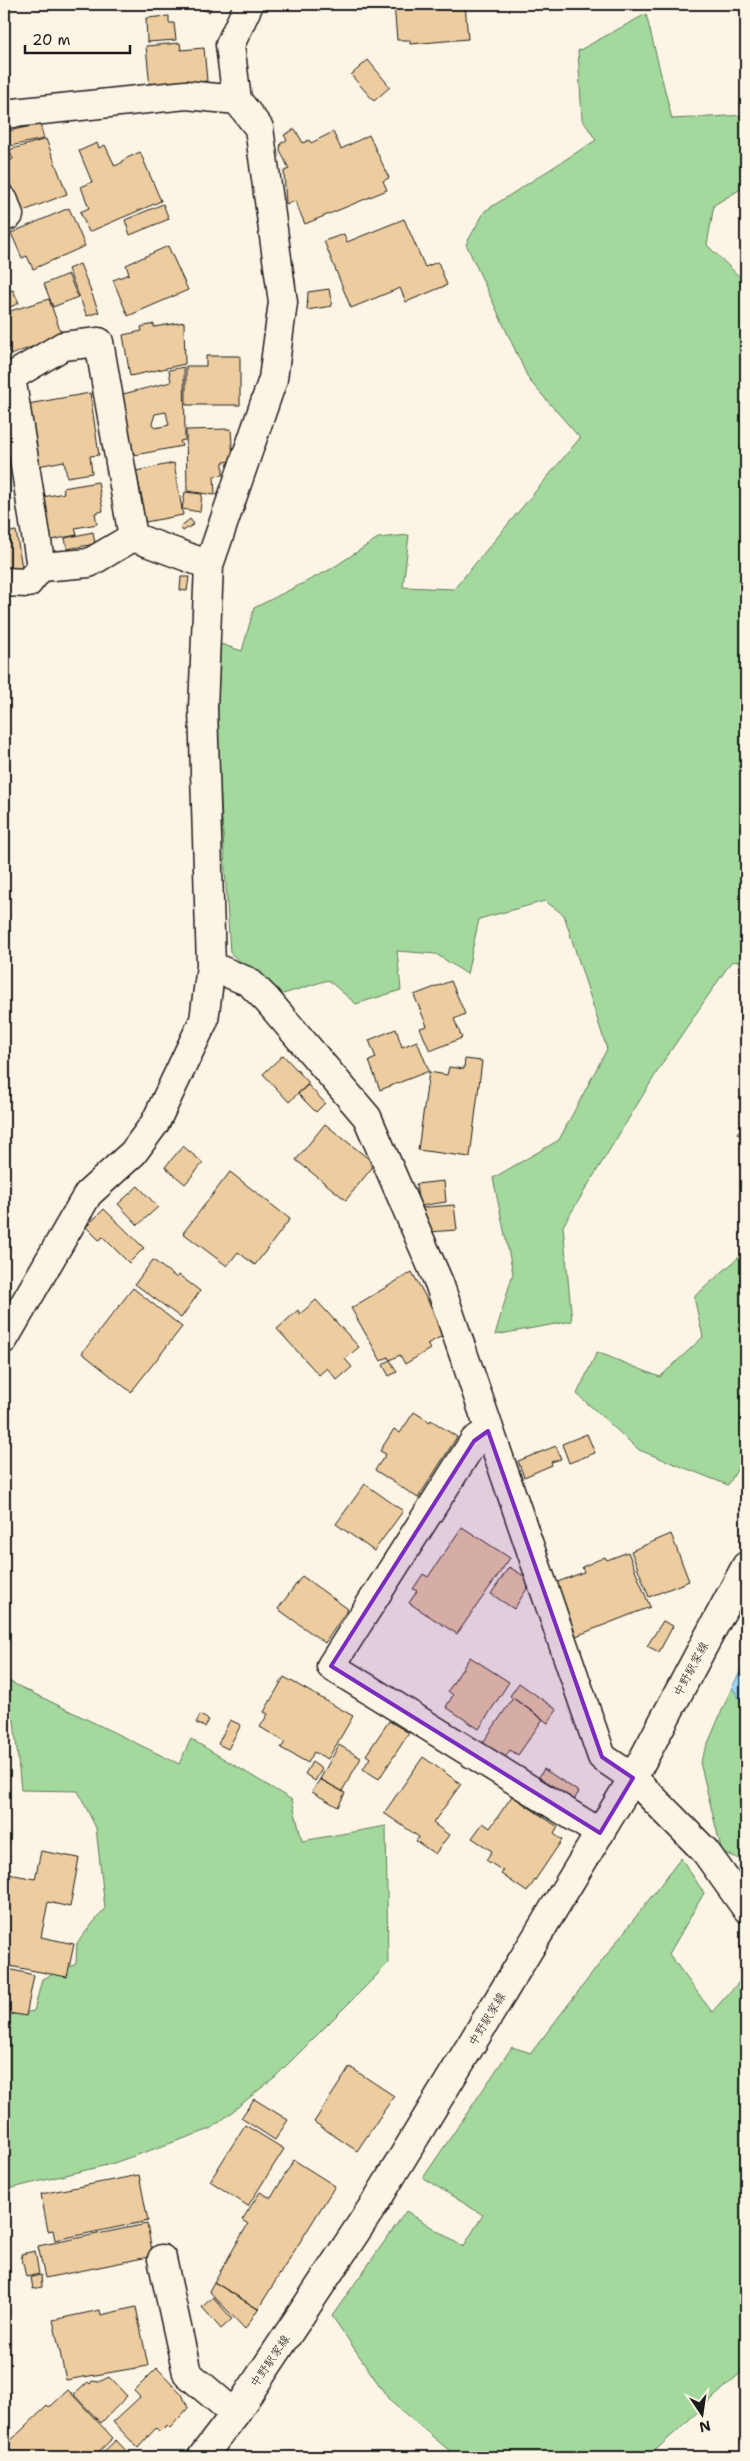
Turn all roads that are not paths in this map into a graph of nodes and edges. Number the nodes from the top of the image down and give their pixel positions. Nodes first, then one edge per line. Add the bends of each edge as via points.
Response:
1 (249, 4) edge
2 (237, 100) junction
3 (4, 114) edge
4 (4, 201) edge
5 (4, 217) edge
6 (133, 537) junction
7 (209, 566) junction
8 (42, 567) junction
9 (4, 582) edge
10 (211, 966) junction
11 (4, 1339) edge
12 (488, 1430) junction
13 (746, 1566) edge
14 (633, 1778) junction
15 (600, 1833) junction
16 (746, 1908) edge
17 (162, 2259) dead end
18 (235, 2414) junction
19 (202, 2457) edge

1 - 2 street via 230,45
2 - 3 street via 186,95
2 - 7 street via 259,128 283,302 273,379
4 - 5 street via 9,215
6 - 7 street
6 - 8 street via 89,563
6 - 8 street via 99,342 63,346 11,377
7 - 10 street via 203,708
8 - 9 street via 28,583
10 - 11 street via 204,1020 154,1123 133,1153 88,1194
10 - 12 street via 249,982 367,1117 439,1283
12 - 14 street via 602,1758
12 - 15 street via 474,1441 331,1666
13 - 14 street, 中野駅家線
14 - 15 street, 中野駅家線
14 - 16 street via 705,1851
15 - 18 street, 中野駅家線 via 375,2203
17 - 18 street via 188,2373
18 - 19 street, 中野駅家線

